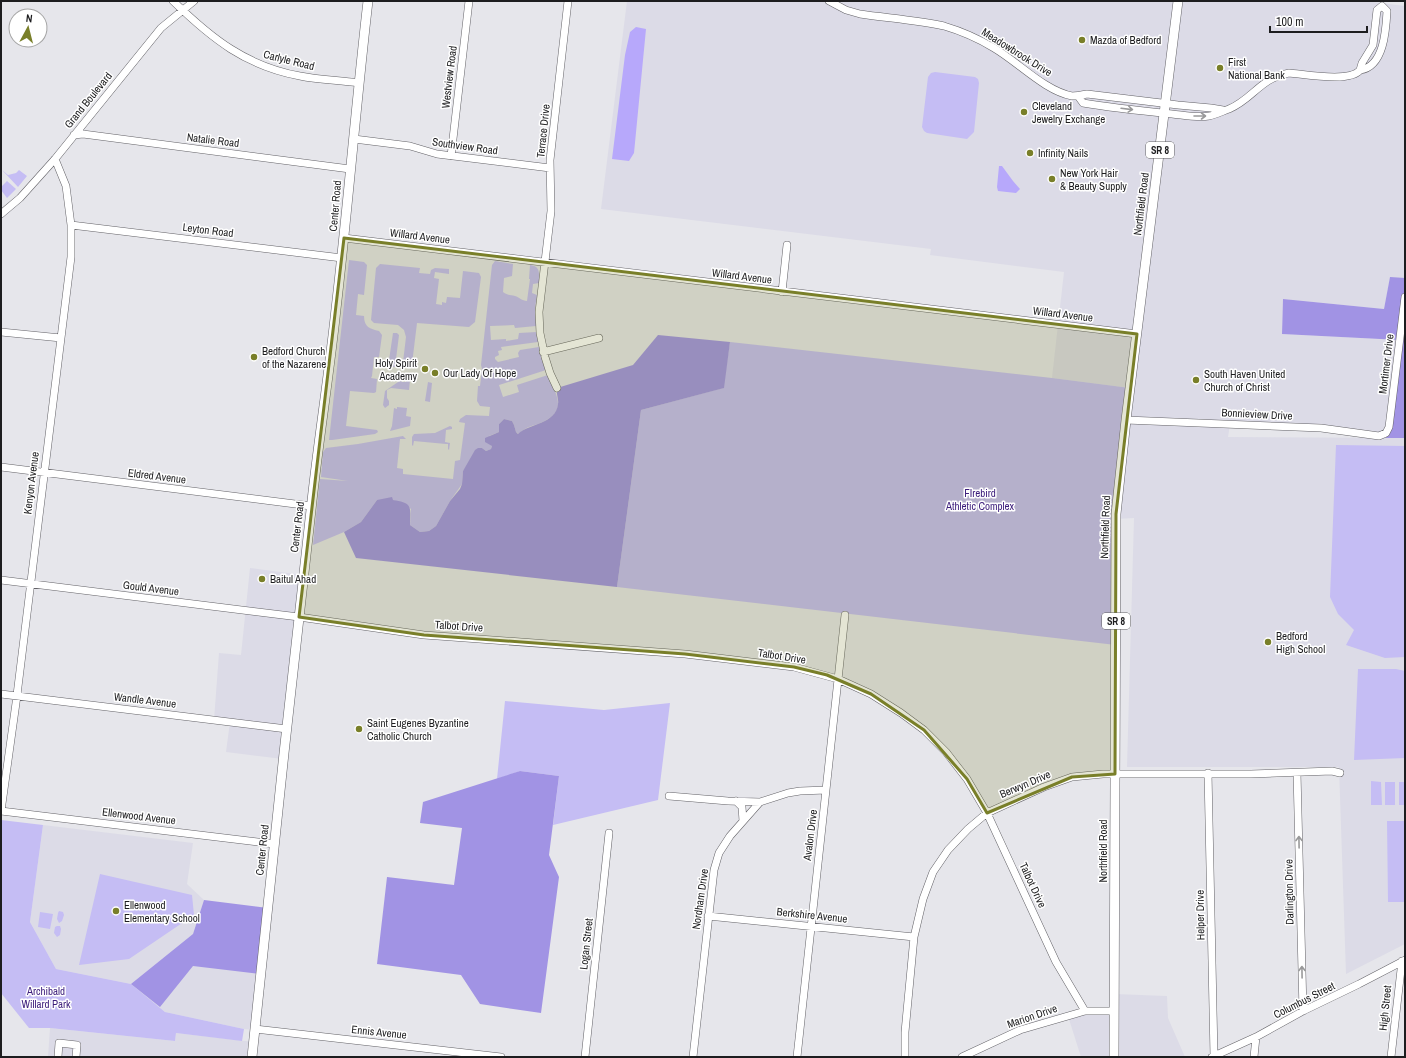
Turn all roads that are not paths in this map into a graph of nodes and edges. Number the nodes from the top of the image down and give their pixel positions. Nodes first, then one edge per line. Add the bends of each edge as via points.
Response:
1 (173, 1) edge
2 (194, 1) edge
3 (368, 1) edge
4 (469, 1) edge
5 (568, 1) edge
6 (829, 1) edge
7 (1178, 1) edge
8 (1382, 3) edge
9 (183, 11) junction
10 (1360, 70) junction
11 (358, 83) junction
12 (1165, 109) junction
13 (74, 135) junction
14 (354, 139) junction
15 (451, 156) junction
16 (55, 160) junction
17 (550, 168) junction
18 (350, 169) junction
19 (1, 214) edge
20 (71, 225) junction
21 (344, 238) junction
22 (788, 245) dead end
23 (342, 258) junction
24 (544, 263) junction
25 (782, 292) junction
26 (1405, 297) edge
27 (1, 332) edge
28 (1137, 334) junction
29 (61, 338) junction
30 (599, 338) dead end
31 (543, 352) junction
32 (557, 388) dead end
33 (1126, 420) junction
34 (1386, 433) joint
35 (1, 467) edge
36 (43, 473) junction
37 (311, 506) junction
38 (1, 580) edge
39 (30, 584) junction
40 (845, 615) dead end
41 (299, 617) junction
42 (838, 679) junction
43 (1, 694) edge
44 (16, 696) junction
45 (287, 729) junction
46 (1208, 773) junction
47 (1297, 773) junction
48 (1340, 773) dead end
49 (1115, 774) junction
50 (826, 790) junction
51 (669, 796) dead end
52 (736, 801) junction
53 (760, 802) junction
54 (1, 811) edge
55 (987, 813) junction
56 (743, 821) junction
57 (609, 833) dead end
58 (274, 844) junction
59 (708, 916) junction
60 (810, 926) junction
61 (914, 937) junction
62 (1404, 961) edge
63 (1085, 1011) junction
64 (1113, 1011) junction
65 (1303, 1011) junction
66 (255, 1029) junction
67 (1256, 1037) junction
68 (460, 1055) edge
69 (1213, 1056) edge
70 (58, 1057) edge
71 (76, 1057) edge
72 (252, 1057) edge
73 (501, 1057) edge
74 (585, 1057) edge
75 (692, 1057) edge
76 (797, 1057) edge
77 (905, 1057) edge
78 (962, 1057) edge
79 (1114, 1057) edge
80 (1254, 1057) edge
81 (1391, 1057) edge

1 - 9 street, Carlyle Road
2 - 9 street, Grand Boulevard
3 - 11 main road, Center Road
4 - 15 street, Westview Road
5 - 17 street, Terrace Drive
6 - 12 street, Meadowbrook Drive via 860,14 944,26 960,31 995,49 1065,94 1087,94
7 - 12 main road, Northfield Road / SR 8
8 - 10 street, Meadowbrook Drive via 1376,10 1373,44
8 - 10 street, Meadowbrook Drive via 1387,11 1381,49 1368,69
9 - 11 street, Carlyle Road via 234,52 263,66 301,76
9 - 13 street, Grand Boulevard via 161,28
10 - 12 street, Meadowbrook Drive via 1343,77 1282,74 1270,78 1236,105 1223,110
11 - 14 main road, Center Road
12 - 28 main road, Northfield Road / SR 8
13 - 16 street, Grand Boulevard
13 - 18 street, Natalie Road via 83,134
14 - 15 street, Southview Road via 410,146
14 - 18 main road, Center Road
15 - 17 street, Southview Road
16 - 19 street, Grand Boulevard via 20,198
16 - 20 street, Kenyon Avenue via 66,186
17 - 24 street, Terrace Drive via 550,211
18 - 21 main road, Center Road
20 - 23 street, Leyton Road
20 - 29 street, Kenyon Avenue
21 - 23 main road, Center Road
21 - 24 street, Willard Avenue
22 - 25 street
23 - 37 main road, Center Road
24 - 25 street, Willard Avenue
24 - 31 street, Terrace Drive via 539,312
25 - 28 street, Willard Avenue
26 - 34 street, Mortimer Drive via 1389,427
27 - 29 street
28 - 33 main road, Northfield Road / SR 8
29 - 36 street, Kenyon Avenue
30 - 31 street
31 - 32 street, Terrace Drive
33 - 34 street, Bonnieview Drive via 1321,428 1378,436
33 - 49 main road, Northfield Road / SR 8 via 1116,519
35 - 36 street, Eldred Avenue
36 - 37 street, Eldred Avenue
36 - 39 street, Kenyon Avenue
37 - 41 main road, Center Road
38 - 39 street, Gould Avenue
39 - 41 street, Gould Avenue
39 - 44 street, Kenyon Avenue
40 - 42 street, Avalon Drive
41 - 42 street, Talbot Drive via 424,635 685,654 794,667
41 - 45 main road, Center Road
42 - 50 street, Avalon Drive
42 - 55 street, Talbot Drive via 871,694 924,730 946,752 967,779
43 - 44 street, Wandle Avenue
44 - 45 street, Wandle Avenue
44 - 54 street, Kenyon Avenue
45 - 58 main road, Center Road
46 - 47 street, Berwyn Drive
46 - 49 street, Berwyn Drive
46 - 69 street, Helper Drive
47 - 48 street, Berwyn Drive
65 -> 47 street, Darlington Drive
49 - 55 street, Berwyn Drive via 1072,777
49 - 64 main road, Northfield Road / SR 8
50 - 53 street via 788,793
50 - 60 street, Avalon Drive
51 - 52 street
52 - 53 street
52 - 56 street via 742,807
53 - 56 street, Nordham Drive
54 - 58 street, Ellenwood Avenue
55 - 61 street, Berwyn Drive via 948,850 933,872 923,899
55 - 63 street, Talbot Drive via 1056,962
56 - 59 street, Nordham Drive via 719,853 714,870
57 - 74 street, Logan Street
58 - 66 main road, Center Road
59 - 60 street, Berkshire Avenue
59 - 75 street, Nordham Drive
60 - 61 street, Berkshire Avenue
60 - 76 street, Avalon Drive
61 - 77 street, Berwyn Drive
62 - 65 street, Columbus Street
62 - 81 street, High Street
63 - 64 street, Marion Drive
63 - 78 street, Marion Drive via 1020,1030
64 - 79 main road, Northfield Road / SR 8
65 - 67 street, Columbus Street
66 - 68 street, Ennis Avenue
66 - 72 main road, Center Road
67 - 69 street, Columbus Street
67 - 80 street
68 - 73 street, Ennis Avenue
70 - 71 street via 59,1043 77,1045

